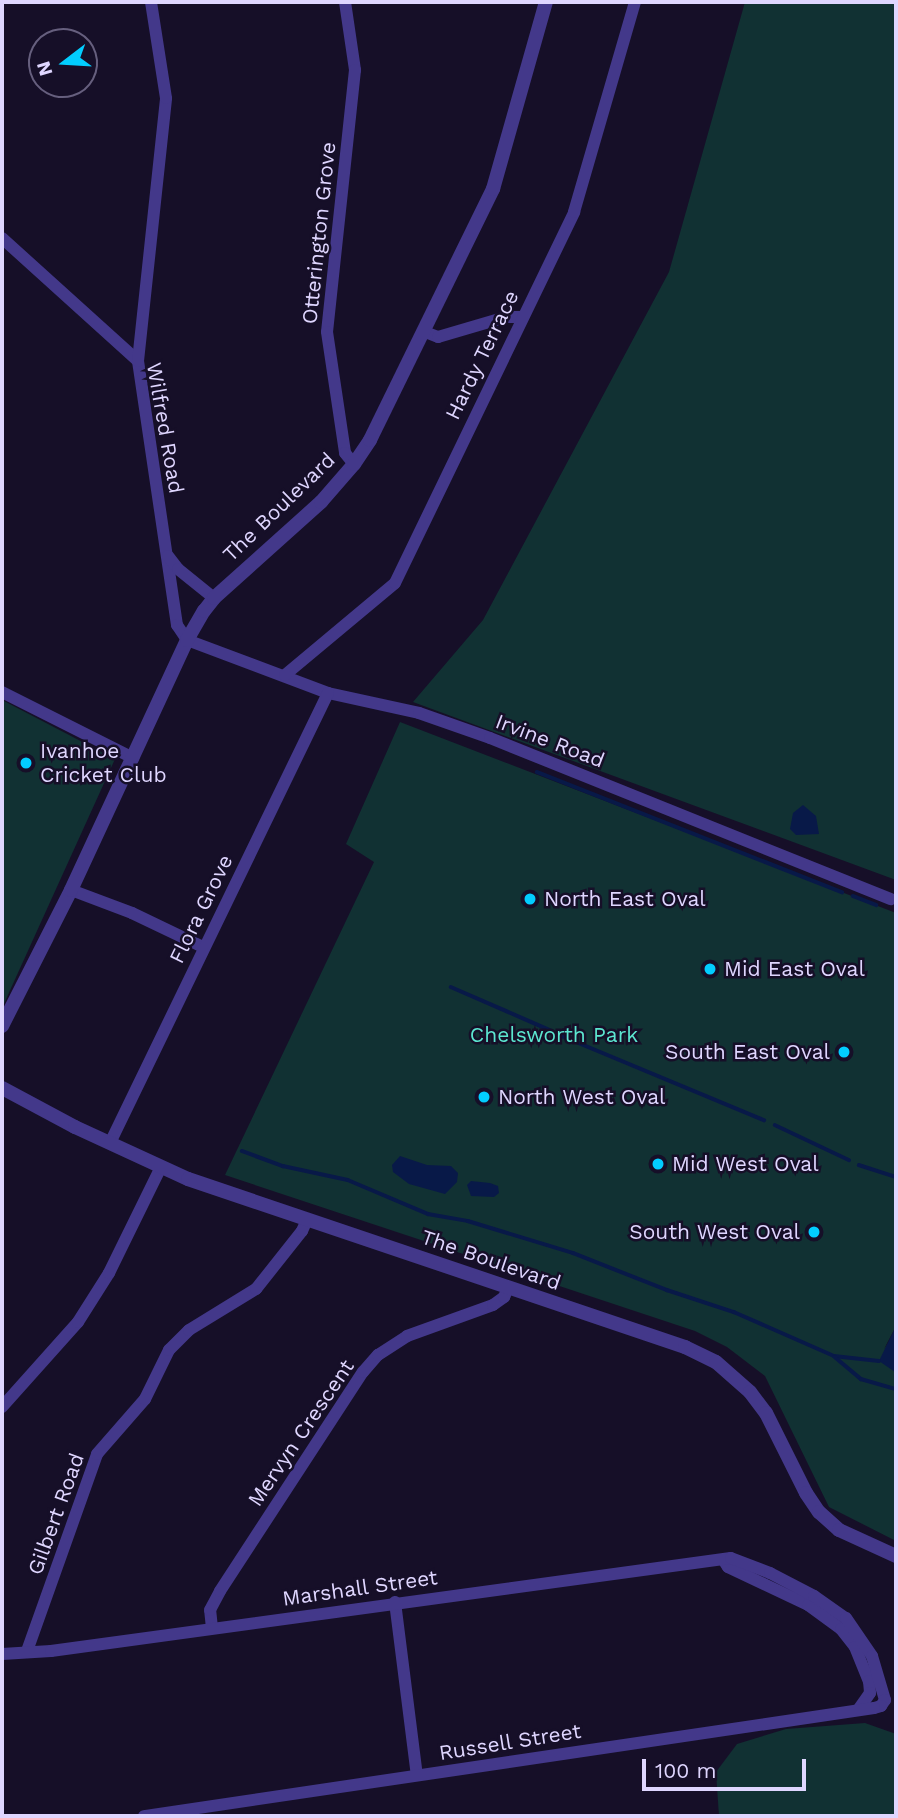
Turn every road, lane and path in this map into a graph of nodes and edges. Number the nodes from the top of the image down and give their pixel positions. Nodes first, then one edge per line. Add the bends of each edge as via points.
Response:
1 (151, 2) edge
2 (345, 2) edge
3 (546, 2) edge
4 (635, 2) edge
5 (2, 238) edge
6 (521, 317) junction
7 (425, 332) junction
8 (138, 361) junction
9 (354, 464) junction
10 (167, 556) junction
11 (214, 597) junction
12 (187, 640) junction
13 (285, 675) junction
14 (2, 692) edge
15 (328, 693) junction
16 (133, 758) junction
17 (71, 890) junction
18 (891, 899) dead end
19 (204, 947) junction
20 (2, 1026) edge
21 (2, 1088) edge
22 (110, 1143) junction
23 (160, 1167) junction
24 (307, 1220) junction
25 (508, 1288) junction
26 (2, 1407) edge
27 (896, 1556) edge
28 (724, 1561) junction
29 (395, 1602) junction
30 (212, 1628) junction
31 (27, 1651) junction
32 (2, 1654) edge
33 (881, 1706) joint
34 (859, 1710) junction
35 (418, 1775) junction
36 (144, 1816) edge

1 - 8 street via 166,98
2 - 9 street, Otterington Grove via 355,70 327,332 345,453
3 - 7 street, The Boulevard via 493,189
4 - 6 street, Hardy Terrace via 574,212
5 - 8 street, Wilfred Road
6 - 7 street via 506,317 438,337
6 - 13 street, Hardy Terrace via 395,583
7 - 9 street, The Boulevard
8 - 10 street, Wilfred Road
9 - 11 street, The Boulevard via 321,502
10 - 11 street
10 - 12 street, Wilfred Road via 177,625
11 - 12 street, The Boulevard
12 - 13 street, Irvine Road
12 - 16 street, The Boulevard
13 - 15 street, Irvine Road
14 - 16 street
15 - 18 street, Irvine Road via 419,713 490,738
15 - 19 street, Flora Grove
16 - 17 street, The Boulevard
17 - 19 street
17 - 20 street, The Boulevard
19 - 22 street, Flora Grove
21 - 22 street, The Boulevard
22 - 23 street, The Boulevard
23 - 24 street, The Boulevard
23 - 26 street via 109,1273 78,1322
24 - 25 street, The Boulevard
24 - 31 street, Gilbert Road via 256,1289 189,1330 169,1350 145,1399 97,1454
25 - 27 street, The Boulevard via 716,1362 766,1413 820,1512 839,1530
25 - 30 street, Mervyn Crescent via 493,1305 407,1336 378,1355 363,1372 219,1591 210,1611
28 - 29 street, Marshall Street via 695,1561
28 - 33 street, Marshall Street via 731,1558 770,1573 846,1618 872,1656 885,1700
28 - 34 street via 808,1605 841,1629 855,1647 869,1681 870,1692
29 - 30 street, Marshall Street
29 - 35 street
30 - 31 street, Marshall Street
31 - 32 street, Marshall Street
33 - 34 street, Russell Street
34 - 35 street, Russell Street
35 - 36 street, Russell Street

